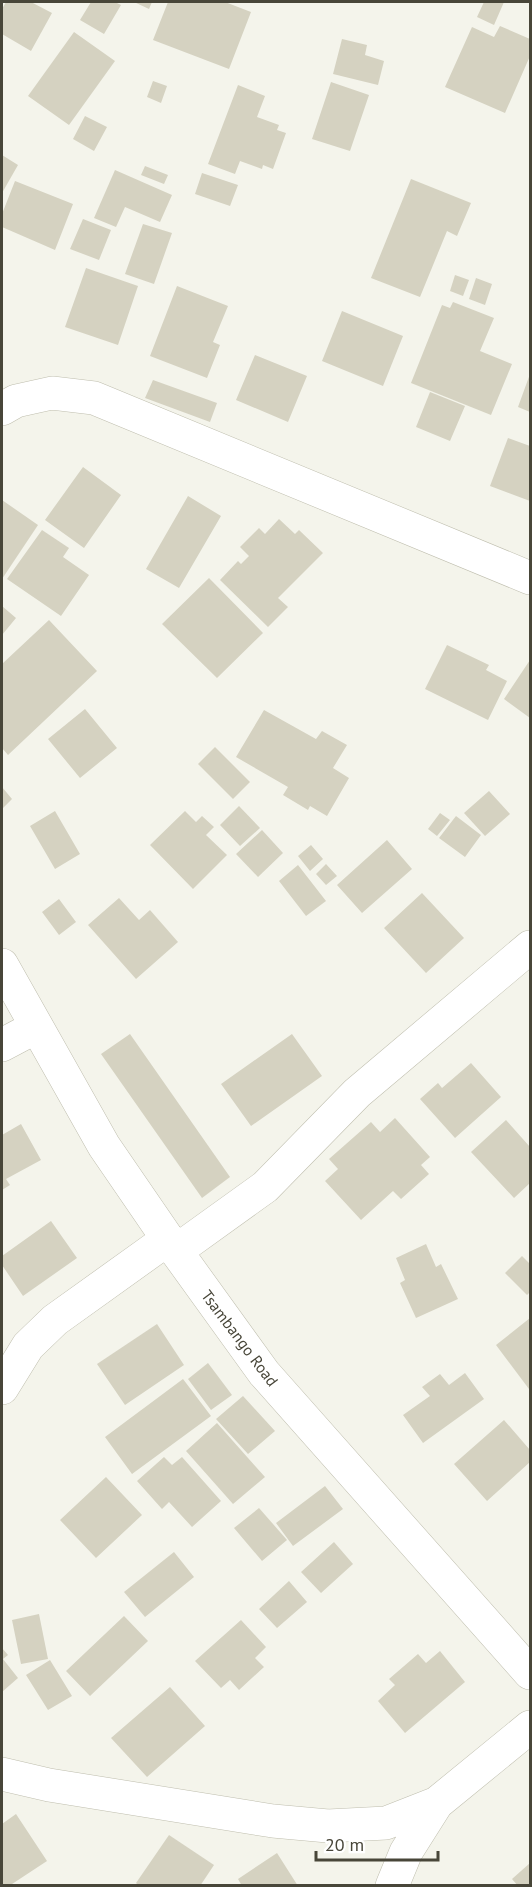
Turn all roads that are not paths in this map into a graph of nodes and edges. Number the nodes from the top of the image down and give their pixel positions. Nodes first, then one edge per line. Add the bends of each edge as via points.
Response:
1 (2, 409) edge
2 (531, 578) edge
3 (531, 946) edge
4 (2, 965) edge
5 (36, 1027) junction
6 (2, 1045) edge
7 (172, 1245) junction
8 (2, 1388) edge
9 (529, 1667) edge
10 (531, 1726) edge
11 (2, 1774) edge
12 (436, 1803) junction
13 (392, 1886) edge

1 - 2 street via 16,401 52,393 94,398
3 - 7 street via 357,1093 265,1187
4 - 5 street, Tsambango Road
5 - 6 street
5 - 7 street, Tsambango Road via 104,1146
7 - 8 street via 55,1320 28,1346
7 - 9 street, Tsambango Road via 264,1373
10 - 12 street
11 - 12 street via 273,1821 328,1826 386,1823
12 - 13 street via 406,1852

